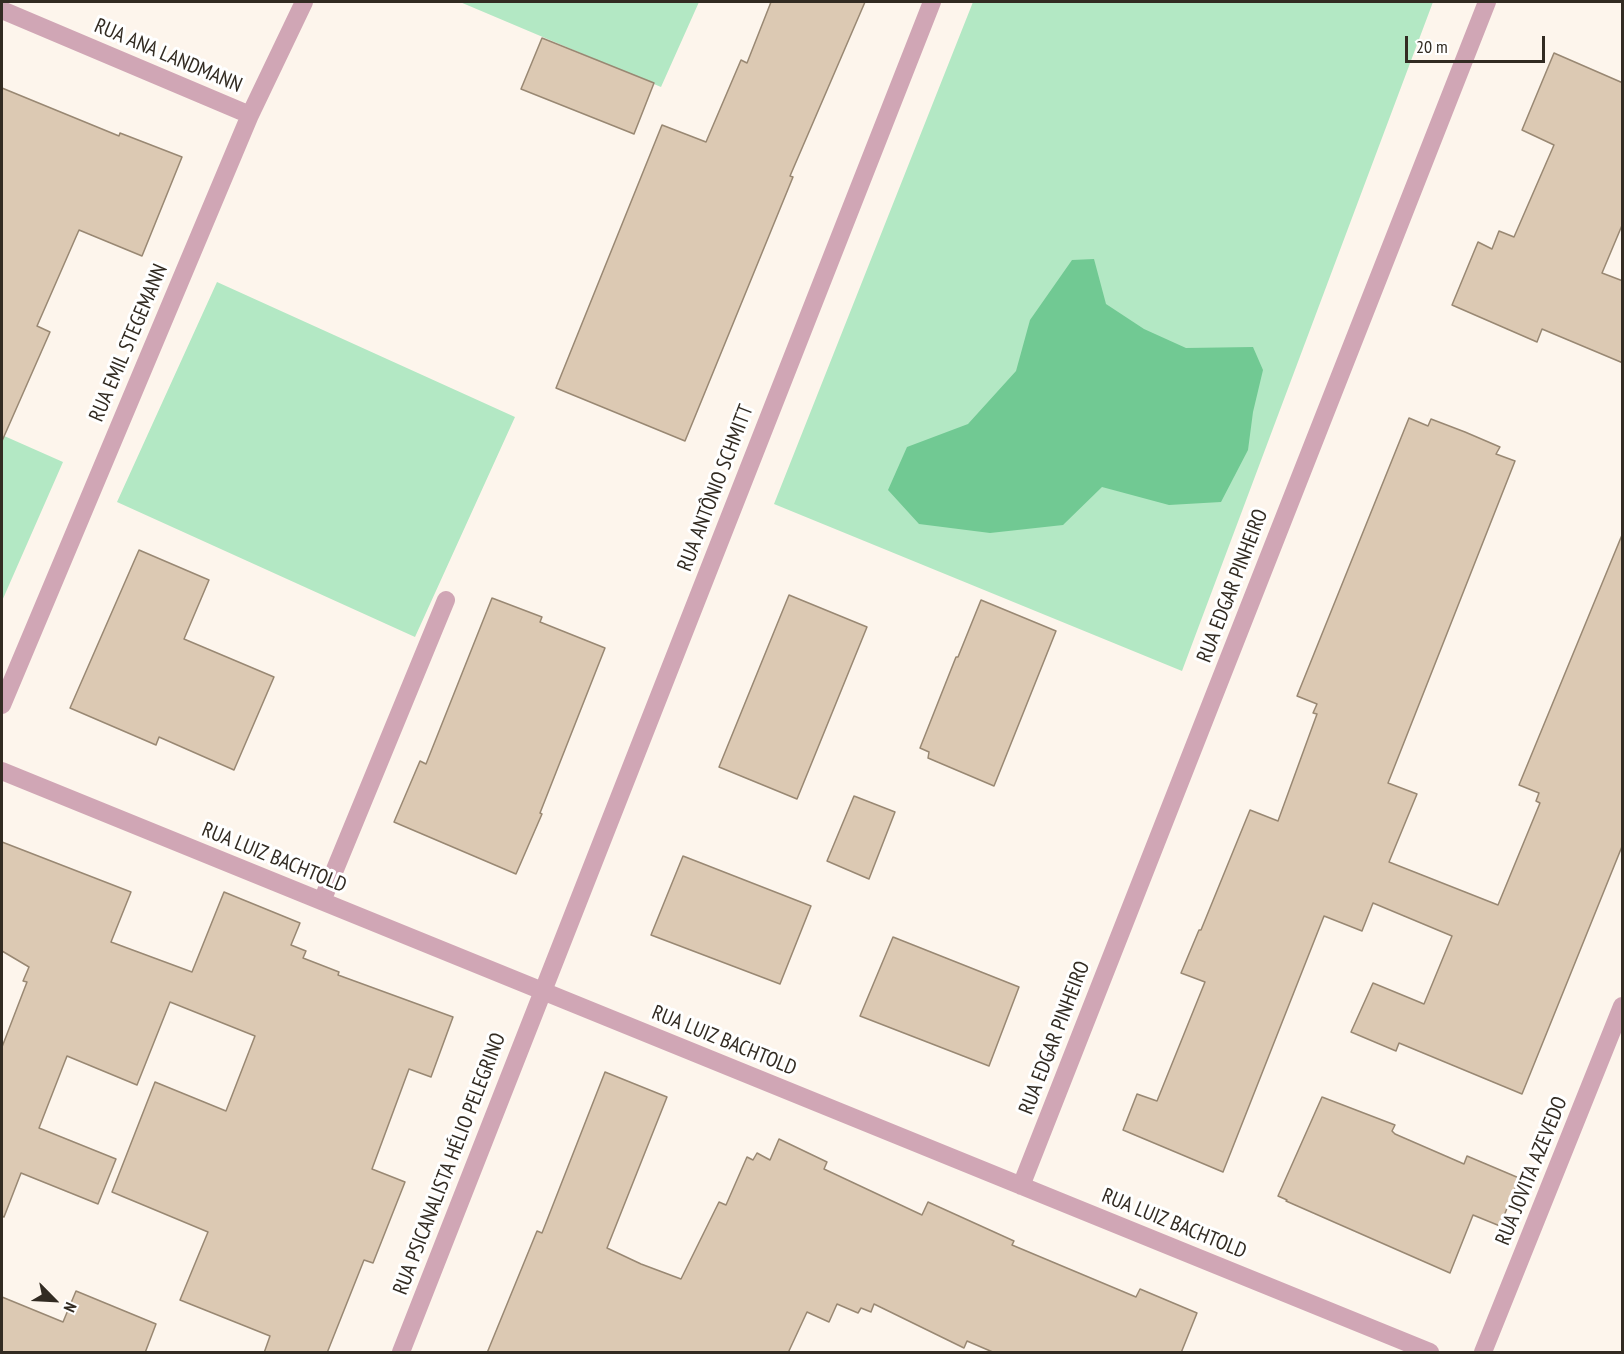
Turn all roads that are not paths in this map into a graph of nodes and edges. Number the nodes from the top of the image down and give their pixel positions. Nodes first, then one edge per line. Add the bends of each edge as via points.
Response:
1 (304, 2) edge
2 (932, 2) edge
3 (1486, 2) edge
4 (2, 10) edge
5 (250, 116) junction
6 (446, 600) dead end
7 (2, 705) edge
8 (2, 771) edge
9 (322, 901) junction
10 (542, 991) junction
11 (1623, 1006) edge
12 (1021, 1186) junction
13 (401, 1353) edge
14 (1430, 1353) edge
15 (1483, 1353) edge

1 - 5 street, RUA EMIL STEGEMANN
2 - 10 street, RUA ANTÔNIO SCHMITT
3 - 12 street, RUA EDGAR PINHEIRO
4 - 5 street, RUA ANA LANDMANN
5 - 7 street, RUA EMIL STEGEMANN
6 - 9 street
8 - 9 street, RUA LUIZ BACHTOLD
9 - 10 street, RUA LUIZ BACHTOLD
10 - 12 street, RUA LUIZ BACHTOLD
10 - 13 street, RUA PSICANALISTA HÉLIO PELEGRINO
11 - 15 street, RUA JOVITA AZEVEDO
12 - 14 street, RUA LUIZ BACHTOLD

